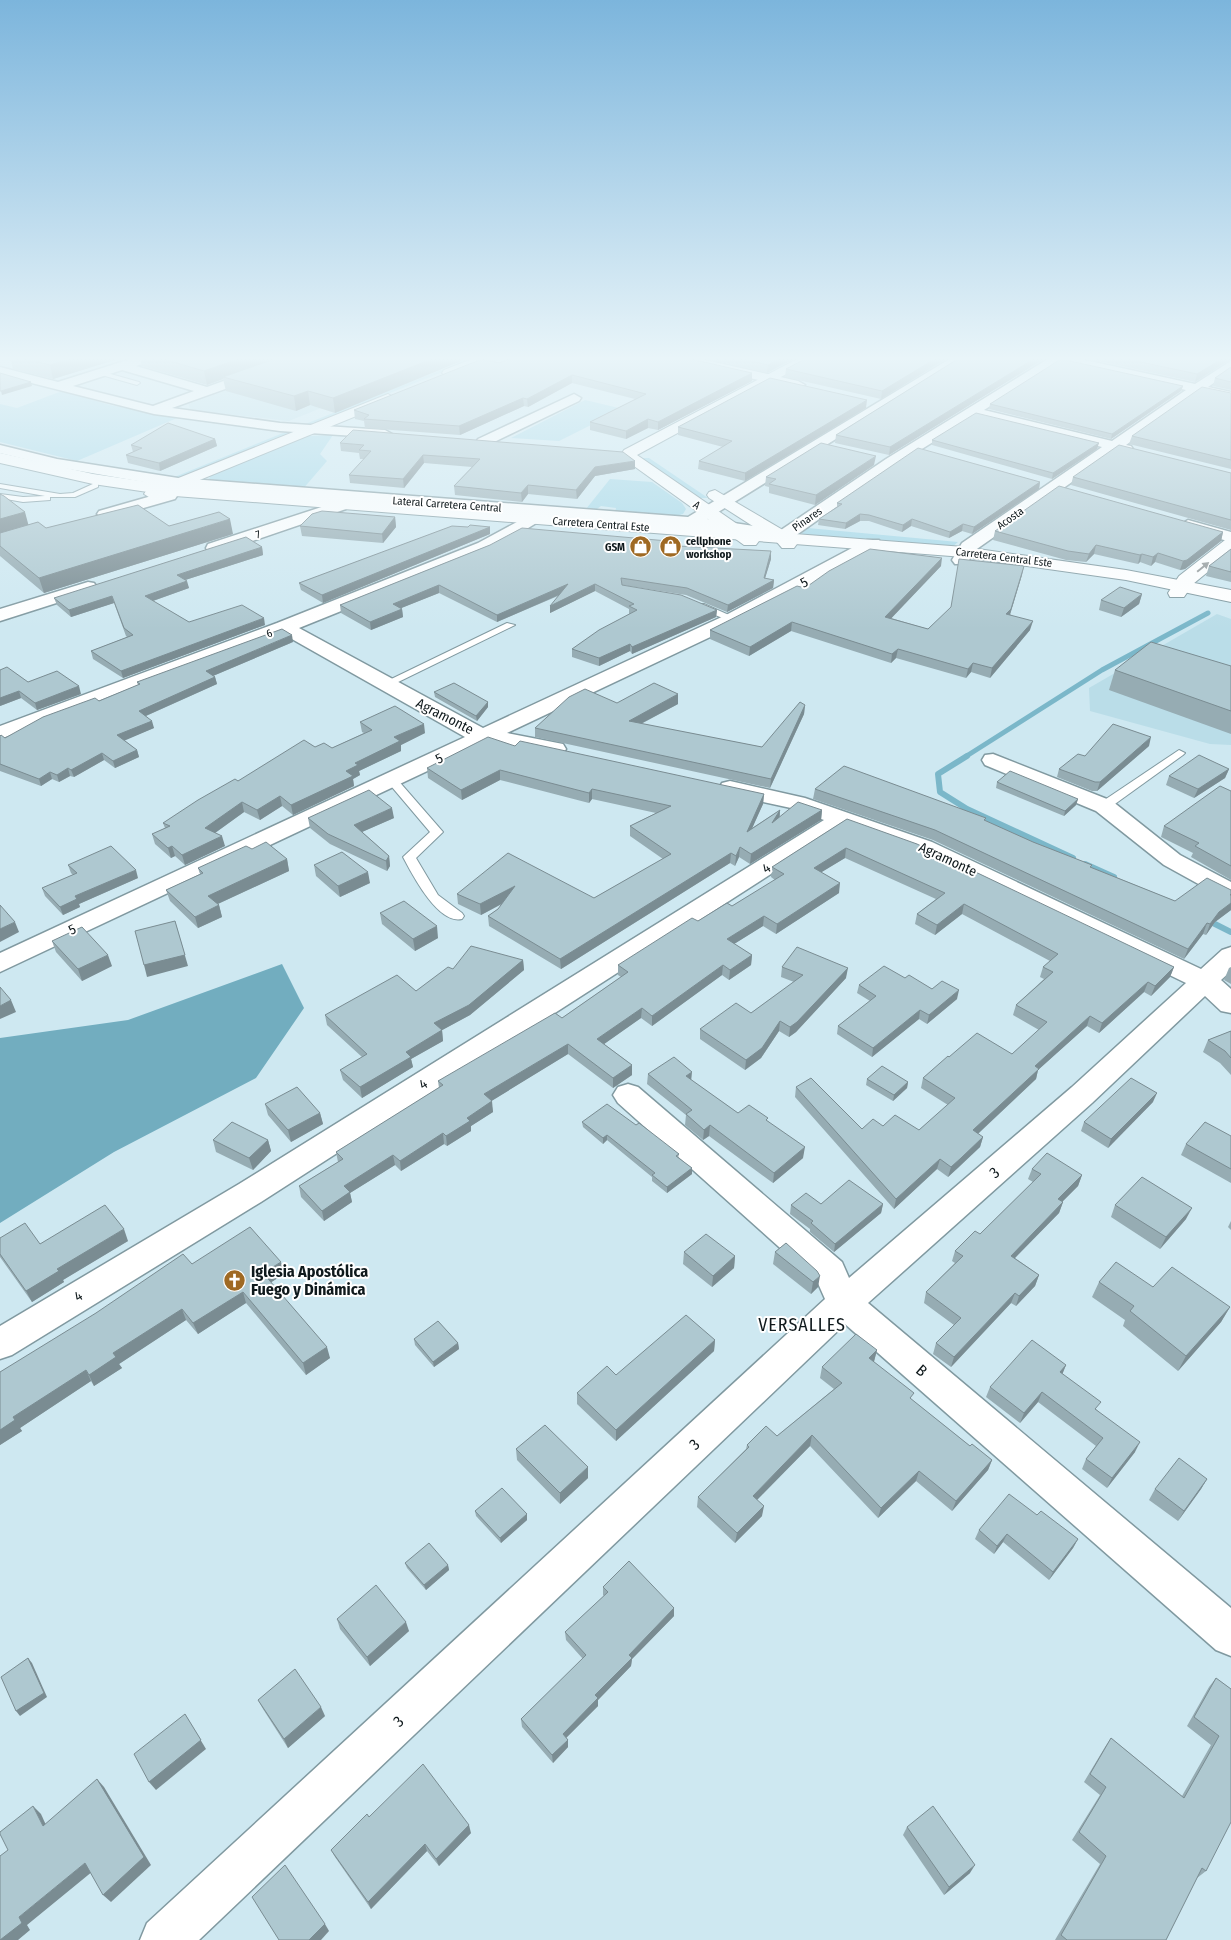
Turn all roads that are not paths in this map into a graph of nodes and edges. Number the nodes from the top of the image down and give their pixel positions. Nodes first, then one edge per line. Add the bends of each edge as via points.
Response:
1 (914, 447) edge
2 (246, 448) edge
3 (262, 448) edge
4 (634, 448) edge
5 (811, 448) edge
6 (916, 448) edge
7 (1113, 448) edge
8 (1121, 448) edge
9 (0, 449) edge
10 (627, 451) junction
11 (933, 452) edge
12 (1144, 454) edge
13 (872, 457) edge
14 (0, 458) edge
15 (891, 462) junction
16 (0, 465) edge
17 (686, 477) dead end
18 (1035, 481) edge
19 (95, 485) junction
20 (0, 486) edge
21 (701, 486) dead end
22 (1054, 487) junction
23 (156, 488) junction
24 (1073, 492) edge
25 (0, 496) edge
26 (60, 496) junction
27 (724, 501) junction
28 (340, 507) junction
29 (707, 512) junction
30 (92, 518) edge
31 (529, 521) junction
32 (1175, 521) edge
33 (691, 522) junction
34 (739, 533) junction
35 (1231, 537) edge
36 (782, 538) junction
37 (1231, 544) edge
38 (868, 548) junction
39 (200, 552) edge
40 (962, 556) junction
41 (106, 582) edge
42 (1180, 588) junction
43 (1231, 596) edge
44 (691, 602) edge
45 (1231, 604) edge
46 (0, 614) edge
47 (733, 619) junction
48 (510, 625) dead end
49 (284, 627) junction
50 (386, 684) junction
51 (0, 733) edge
52 (489, 735) junction
53 (1179, 753) dead end
54 (576, 754) edge
55 (993, 760) dead end
56 (392, 780) junction
57 (710, 784) edge
58 (1104, 806) junction
59 (843, 818) junction
60 (1231, 892) edge
61 (457, 916) dead end
62 (1231, 956) edge
63 (0, 963) edge
64 (1205, 981) junction
65 (1231, 1004) edge
66 (628, 1094) dead end
67 (844, 1303) junction
68 (0, 1344) edge
69 (1231, 1635) edge
70 (164, 1940) edge

1 - 15 street, Pinares
2 - 23 main road
3 - 23 main road
4 - 10 main road
5 - 27 street
6 - 11 street
7 - 22 street, Acosta
8 - 12 street
9 - 23 street, Lateral Carretera Central
10 - 17 main road
10 - 29 main road, A via 628,456
13 - 15 street
14 - 23 main road, Carretera Central Este via 61,473
15 - 36 street, Pinares
16 - 19 main road, Carretera Central Este
18 - 22 street
19 - 23 main road, Carretera Central Este
19 - 26 lane via 75,495
20 - 26 lane
21 - 27 main road, A
22 - 24 street
22 - 40 street, Acosta
23 - 28 main road, Carretera Central Este
23 - 30 street
23 - 33 street, Lateral Carretera Central
25 - 26 lane via 33,501
27 - 29 street
27 - 36 main road, A
28 - 31 main road, Carretera Central Este
28 - 39 street, 7
29 - 33 street
29 - 34 main road, A
31 - 34 main road, Carretera Central Este
31 - 49 street, 6 via 484,547
32 - 35 street
33 - 34 street, Lateral Carretera Central
34 - 36 main road, Carretera Central Este
34 - 36 street, Lateral Carretera Central
36 - 38 main road, Carretera Central Este
42 -> 37 main road
38 - 40 main road, Carretera Central Este
38 - 47 street, 5
40 - 42 main road, Carretera Central Este via 1054,563
41 - 46 street
42 - 43 main road, Carretera Central Este
42 - 45 main road, Carretera Central Este
44 - 47 lane
47 - 52 street, 5
48 - 50 lane
49 - 50 street, Agramonte
49 - 51 street, 6
50 - 52 street, Agramonte via 472,732
52 - 54 street, Agramonte
52 - 56 street, 5
53 - 58 lane
55 - 58 street
56 - 61 lane via 437,832 409,857 433,898
56 - 63 street, 5
57 - 59 street, Agramonte via 797,803
58 - 60 street via 1172,860
59 - 64 street, Agramonte via 924,847
59 - 68 street, 4 via 258,1187
62 - 64 street, 3
64 - 65 street, Agramonte
64 - 67 street, 3 via 1082,1095
66 - 67 street, B via 830,1272
67 - 69 street, B
67 - 70 street, 3

